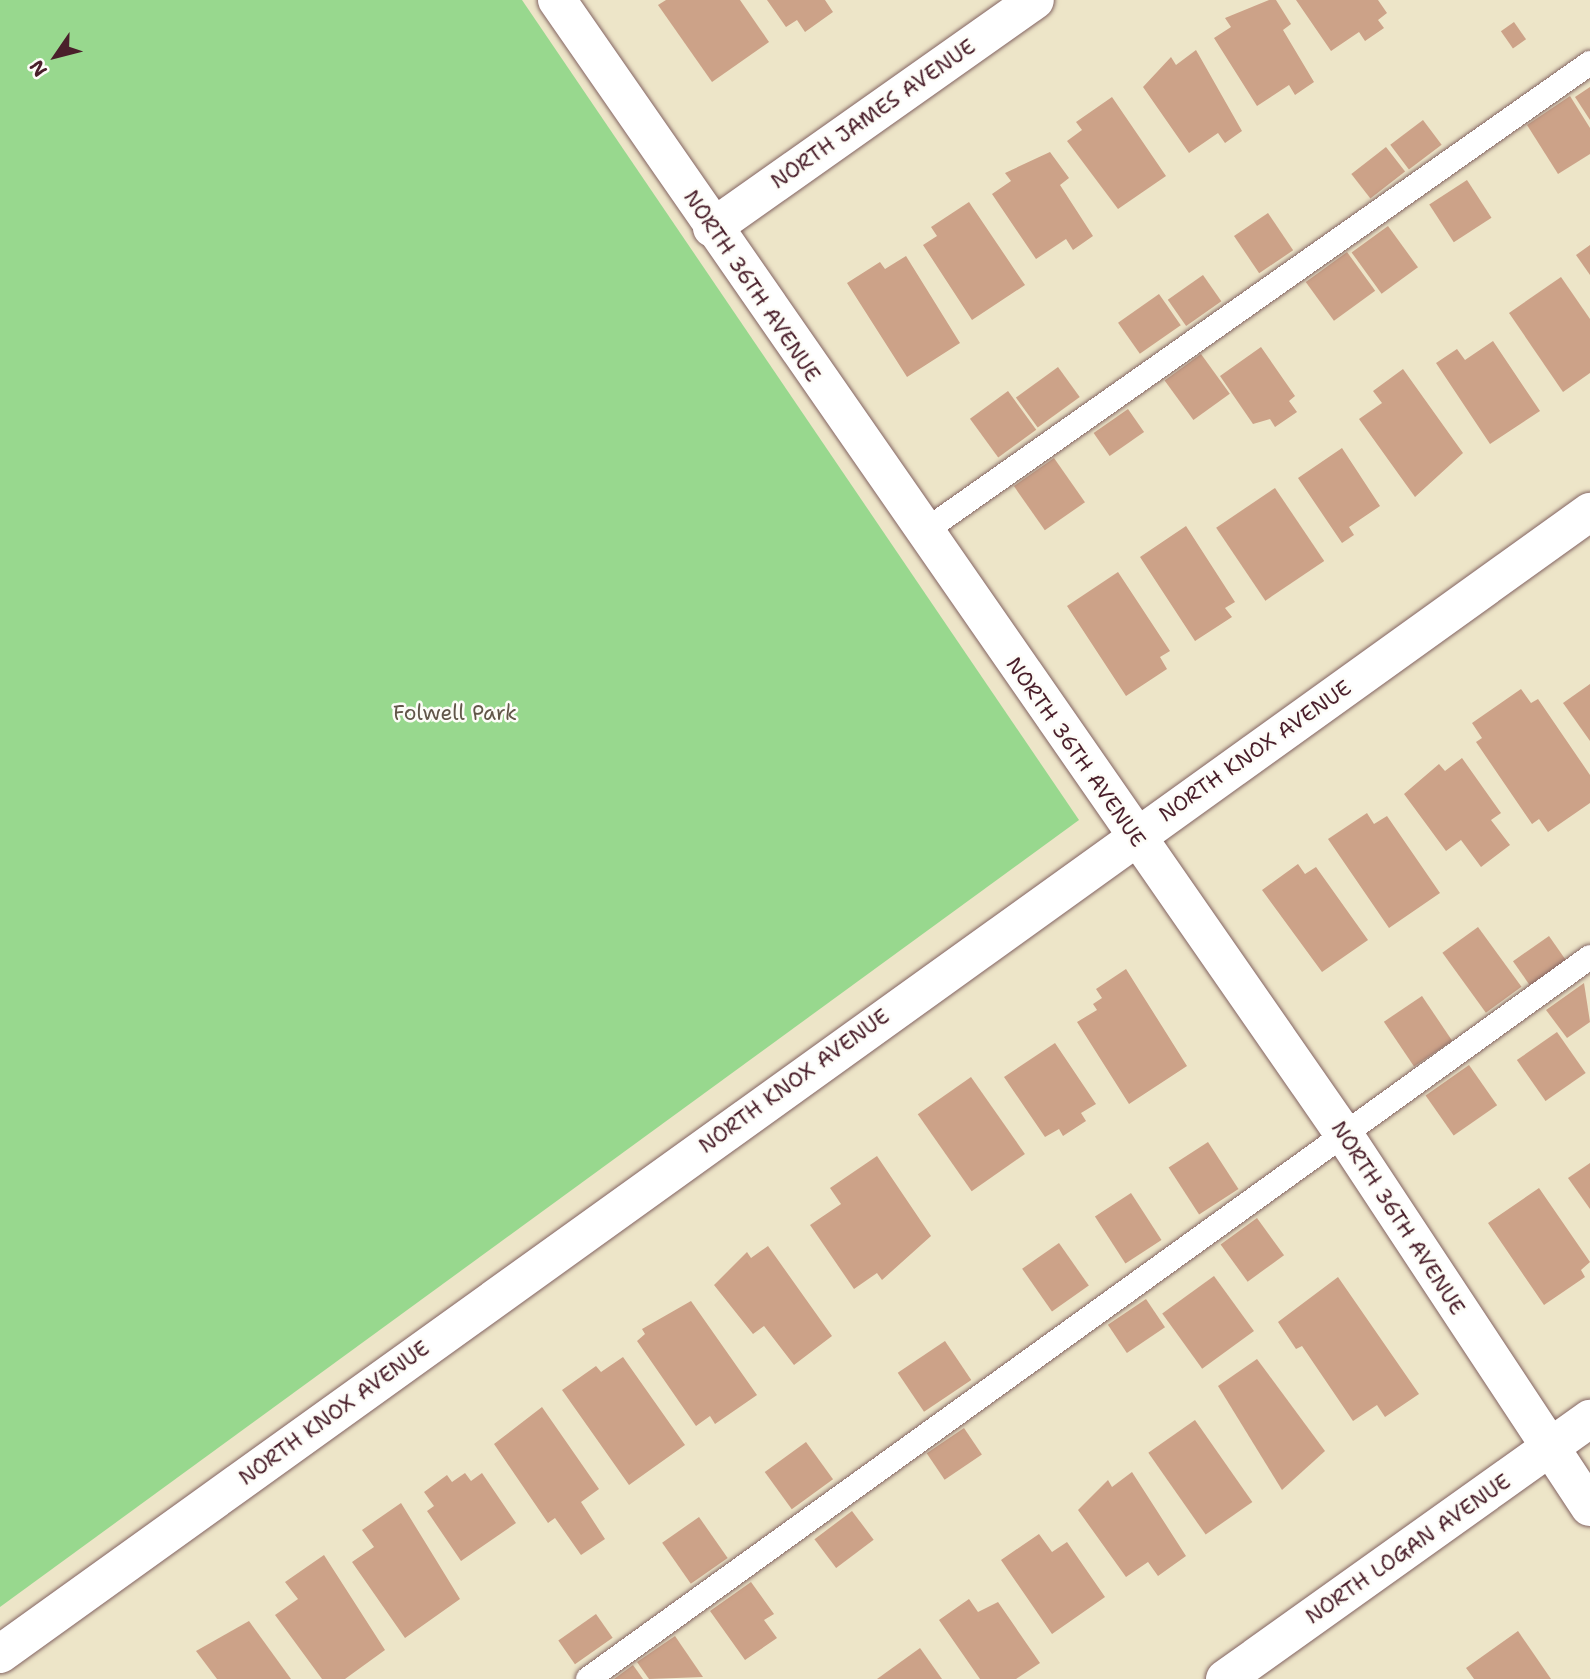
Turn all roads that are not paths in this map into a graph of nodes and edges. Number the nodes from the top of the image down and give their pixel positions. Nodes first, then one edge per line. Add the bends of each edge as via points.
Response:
1 (557, 0) edge
2 (1035, 0) edge
3 (1590, 63) edge
4 (712, 228) junction
5 (1590, 512) edge
6 (922, 533) junction
7 (1134, 836) junction
8 (1590, 957) edge
9 (1343, 1133) junction
10 (1590, 1419) edge
11 (1550, 1447) junction
12 (1590, 1507) edge
13 (0, 1654) edge
14 (588, 1679) edge
15 (1225, 1679) edge

1 - 4 street, NORTH 36TH AVENUE
2 - 4 street, NORTH JAMES AVENUE
3 - 6 lane
4 - 6 street, NORTH 36TH AVENUE
5 - 7 street, NORTH KNOX AVENUE
6 - 7 street, NORTH 36TH AVENUE
7 - 9 street, NORTH 36TH AVENUE
7 - 13 street, NORTH KNOX AVENUE
8 - 9 lane
9 - 11 street, NORTH 36TH AVENUE
9 - 14 lane
10 - 11 street, NORTH LOGAN AVENUE
11 - 12 street, NORTH 36TH AVENUE
11 - 15 street, NORTH LOGAN AVENUE

